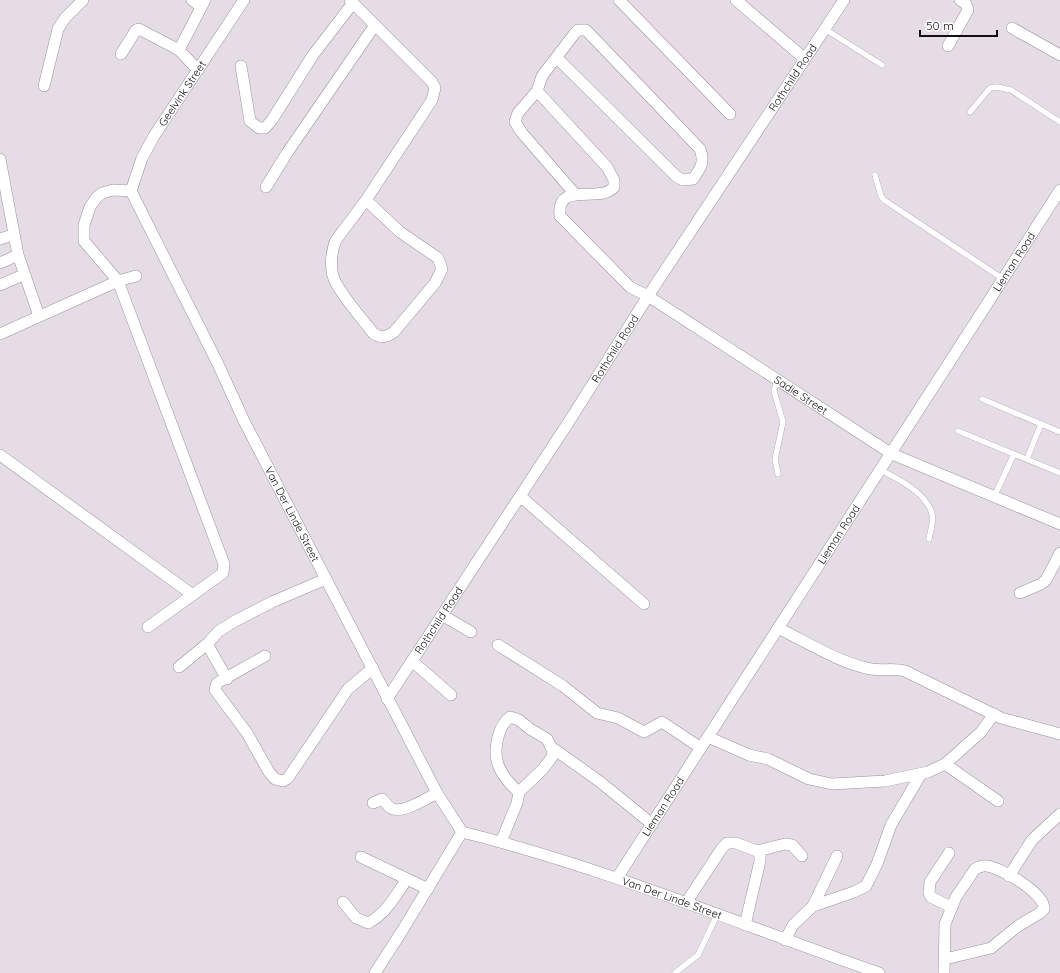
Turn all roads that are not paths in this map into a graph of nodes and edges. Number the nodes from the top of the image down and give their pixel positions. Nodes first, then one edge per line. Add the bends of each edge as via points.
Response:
1 (83, 0) edge
2 (244, 0) edge
3 (619, 0) edge
4 (736, 0) edge
5 (844, 0) edge
6 (960, 0) edge
7 (352, 1) edge
8 (199, 2) edge
9 (375, 24) junction
10 (1012, 28) dead end
11 (825, 29) junction
12 (948, 46) dead end
13 (178, 50) junction
14 (121, 54) dead end
15 (1060, 55) edge
16 (557, 58) junction
17 (805, 59) junction
18 (882, 65) dead end
19 (241, 66) dead end
20 (198, 70) junction
21 (44, 86) dead end
22 (536, 91) junction
23 (970, 112) dead end
24 (730, 114) dead end
25 (1060, 122) edge
26 (0, 159) edge
27 (875, 175) dead end
28 (266, 187) dead end
29 (1060, 190) edge
30 (131, 191) junction
31 (575, 194) junction
32 (366, 200) junction
33 (12, 235) junction
34 (0, 239) edge
35 (18, 255) junction
36 (0, 263) edge
37 (23, 275) junction
38 (136, 276) dead end
39 (1004, 279) junction
40 (118, 281) junction
41 (0, 285) edge
42 (648, 296) junction
43 (39, 316) junction
44 (0, 334) edge
45 (777, 380) junction
46 (982, 399) dead end
47 (1041, 424) junction
48 (958, 431) dead end
49 (1060, 432) edge
50 (0, 454) edge
51 (892, 454) junction
52 (1014, 454) junction
53 (1027, 459) junction
54 (881, 470) junction
55 (1060, 473) edge
56 (778, 474) dead end
57 (520, 496) junction
58 (994, 497) junction
59 (1060, 524) edge
60 (929, 539) dead end
61 (1060, 553) edge
62 (326, 579) junction
63 (1020, 593) dead end
64 (193, 595) junction
65 (644, 604) dead end
66 (442, 615) junction
67 (148, 627) dead end
68 (778, 628) junction
69 (471, 632) dead end
70 (207, 644) junction
71 (498, 645) dead end
72 (265, 656) dead end
73 (412, 661) junction
74 (179, 667) dead end
75 (373, 668) junction
76 (227, 679) junction
77 (451, 695) dead end
78 (387, 699) junction
79 (994, 714) junction
80 (1060, 734) edge
81 (708, 737) junction
82 (552, 747) junction
83 (701, 748) junction
84 (945, 764) junction
85 (921, 774) junction
86 (519, 792) junction
87 (437, 793) junction
88 (998, 801) dead end
89 (373, 803) dead end
90 (1060, 814) edge
91 (652, 824) junction
92 (462, 832) junction
93 (501, 842) junction
94 (757, 851) junction
95 (949, 853) dead end
96 (802, 856) dead end
97 (837, 856) dead end
98 (362, 857) dead end
99 (1009, 876) junction
100 (617, 878) junction
101 (407, 879) junction
102 (428, 889) junction
103 (343, 902) dead end
104 (686, 903) junction
105 (813, 906) junction
106 (951, 908) junction
107 (717, 915) junction
108 (745, 925) junction
109 (785, 940) junction
110 (945, 959) junction
111 (375, 973) edge
112 (675, 973) edge
113 (879, 973) edge
114 (944, 973) edge

1 - 21 street via 61,23
2 - 20 street, Geelvink Street
3 - 24 street
4 - 17 street
5 - 11 street, Rothchild Road
6 - 12 street via 966,4 968,10
7 - 9 street
7 - 19 street via 265,128 259,128 250,121
8 - 13 street
9 - 28 street
9 - 32 street via 435,88 432,100
10 - 15 street
11 - 17 street, Rothchild Road
11 - 18 lane
13 - 14 street via 139,29
13 - 20 street
16 - 16 street via 564,45 578,30 586,30 700,149 703,163 693,179 683,180 676,177
16 - 22 street via 542,76
17 - 42 street, Rothchild Road
20 - 30 street, Geelvink Street via 142,158
22 - 31 street via 518,113 515,122
22 - 31 street via 607,167 614,180 614,187 605,194
23 - 25 lane via 990,88 1004,88
26 - 33 street
27 - 39 lane via 884,200
29 - 39 street, Lieman Road
30 - 40 street via 113,190 102,193 90,207 84,225 84,241
30 - 62 street, Van Der Linde Street via 244,421
31 - 42 street, Sadie Street via 561,203 560,216 630,287
32 - 32 street via 400,232 438,258 442,269 425,295 387,337 373,333 335,282 333,270 332,258 336,240
33 - 34 street
33 - 35 street
35 - 36 street
35 - 37 street
37 - 41 street
37 - 43 street
38 - 40 street
39 - 51 street, Lieman Road
40 - 43 street
40 - 64 street via 224,564 223,573
42 - 45 street, Sadie Street
42 - 57 street, Rothchild Road
43 - 44 street
45 - 51 street, Sadie Street
45 - 56 lane via 774,391 782,422 775,459
46 - 47 lane
47 - 49 lane
47 - 53 lane
48 - 52 lane
50 - 64 street
51 - 54 street, Lieman Road
51 - 58 street, Sadie Street
52 - 53 lane
52 - 58 lane
53 - 55 lane
54 - 60 lane via 908,484 925,502 932,515
54 - 68 street, Lieman Road
57 - 65 street
57 - 66 street, Rothchild Road
58 - 59 street, Sadie Street
61 - 63 street via 1046,580
62 - 70 street via 235,621 219,631
62 - 75 street, Van Der Linde Street
64 - 67 street
66 - 69 street
66 - 73 street, Rothchild Road
68 - 79 street via 864,667 905,671
68 - 81 street, Lieman Road
70 - 74 street
70 - 76 street
71 - 83 street via 563,686 598,713 618,718 644,732 662,722
72 - 76 street
73 - 77 street
73 - 78 street, Rothchild Road
75 - 76 street via 348,689 283,782 275,779 269,772 247,733 215,690 217,683
75 - 78 street, Van Der Linde Street
78 - 87 street, Van Der Linde Street
79 - 80 street
79 - 84 street via 982,732
81 - 83 street, Lieman Road
81 - 85 street via 749,755 768,759 809,779 832,784 885,781
82 - 86 street via 549,762
82 - 86 street via 547,739 519,720 510,717 505,722 498,734 497,764
82 - 91 street
83 - 91 street, Lieman Road
84 - 85 street
84 - 88 street
85 - 105 street via 891,825 866,886
86 - 93 street
87 - 89 street via 397,810 392,809 382,799
87 - 92 street, Van Der Linde Street
90 - 99 street via 1032,840
91 - 100 street, Lieman Road
92 - 93 street, Van Der Linde Street
92 - 102 street
93 - 100 street, Van Der Linde Street
94 - 96 street via 785,844 792,845
94 - 104 street via 736,843 727,843
94 - 108 street via 760,861
95 - 106 street via 930,882 929,888 932,897
97 - 105 street
98 - 101 street
99 - 106 street via 987,866 975,869
99 - 110 street via 1039,895 1044,904 1040,913 1018,926 991,948
100 - 104 street, Van Der Linde Street
101 - 102 street
101 - 103 street via 387,908 368,923 356,918
102 - 111 street
104 - 107 street, Van Der Linde Street
105 - 109 street via 793,925
106 - 110 street via 945,924
107 - 108 street, Van Der Linde Street
107 - 112 lane via 698,955
108 - 109 street, Van Der Linde Street
109 - 113 street, Van Der Linde Street
110 - 114 street

